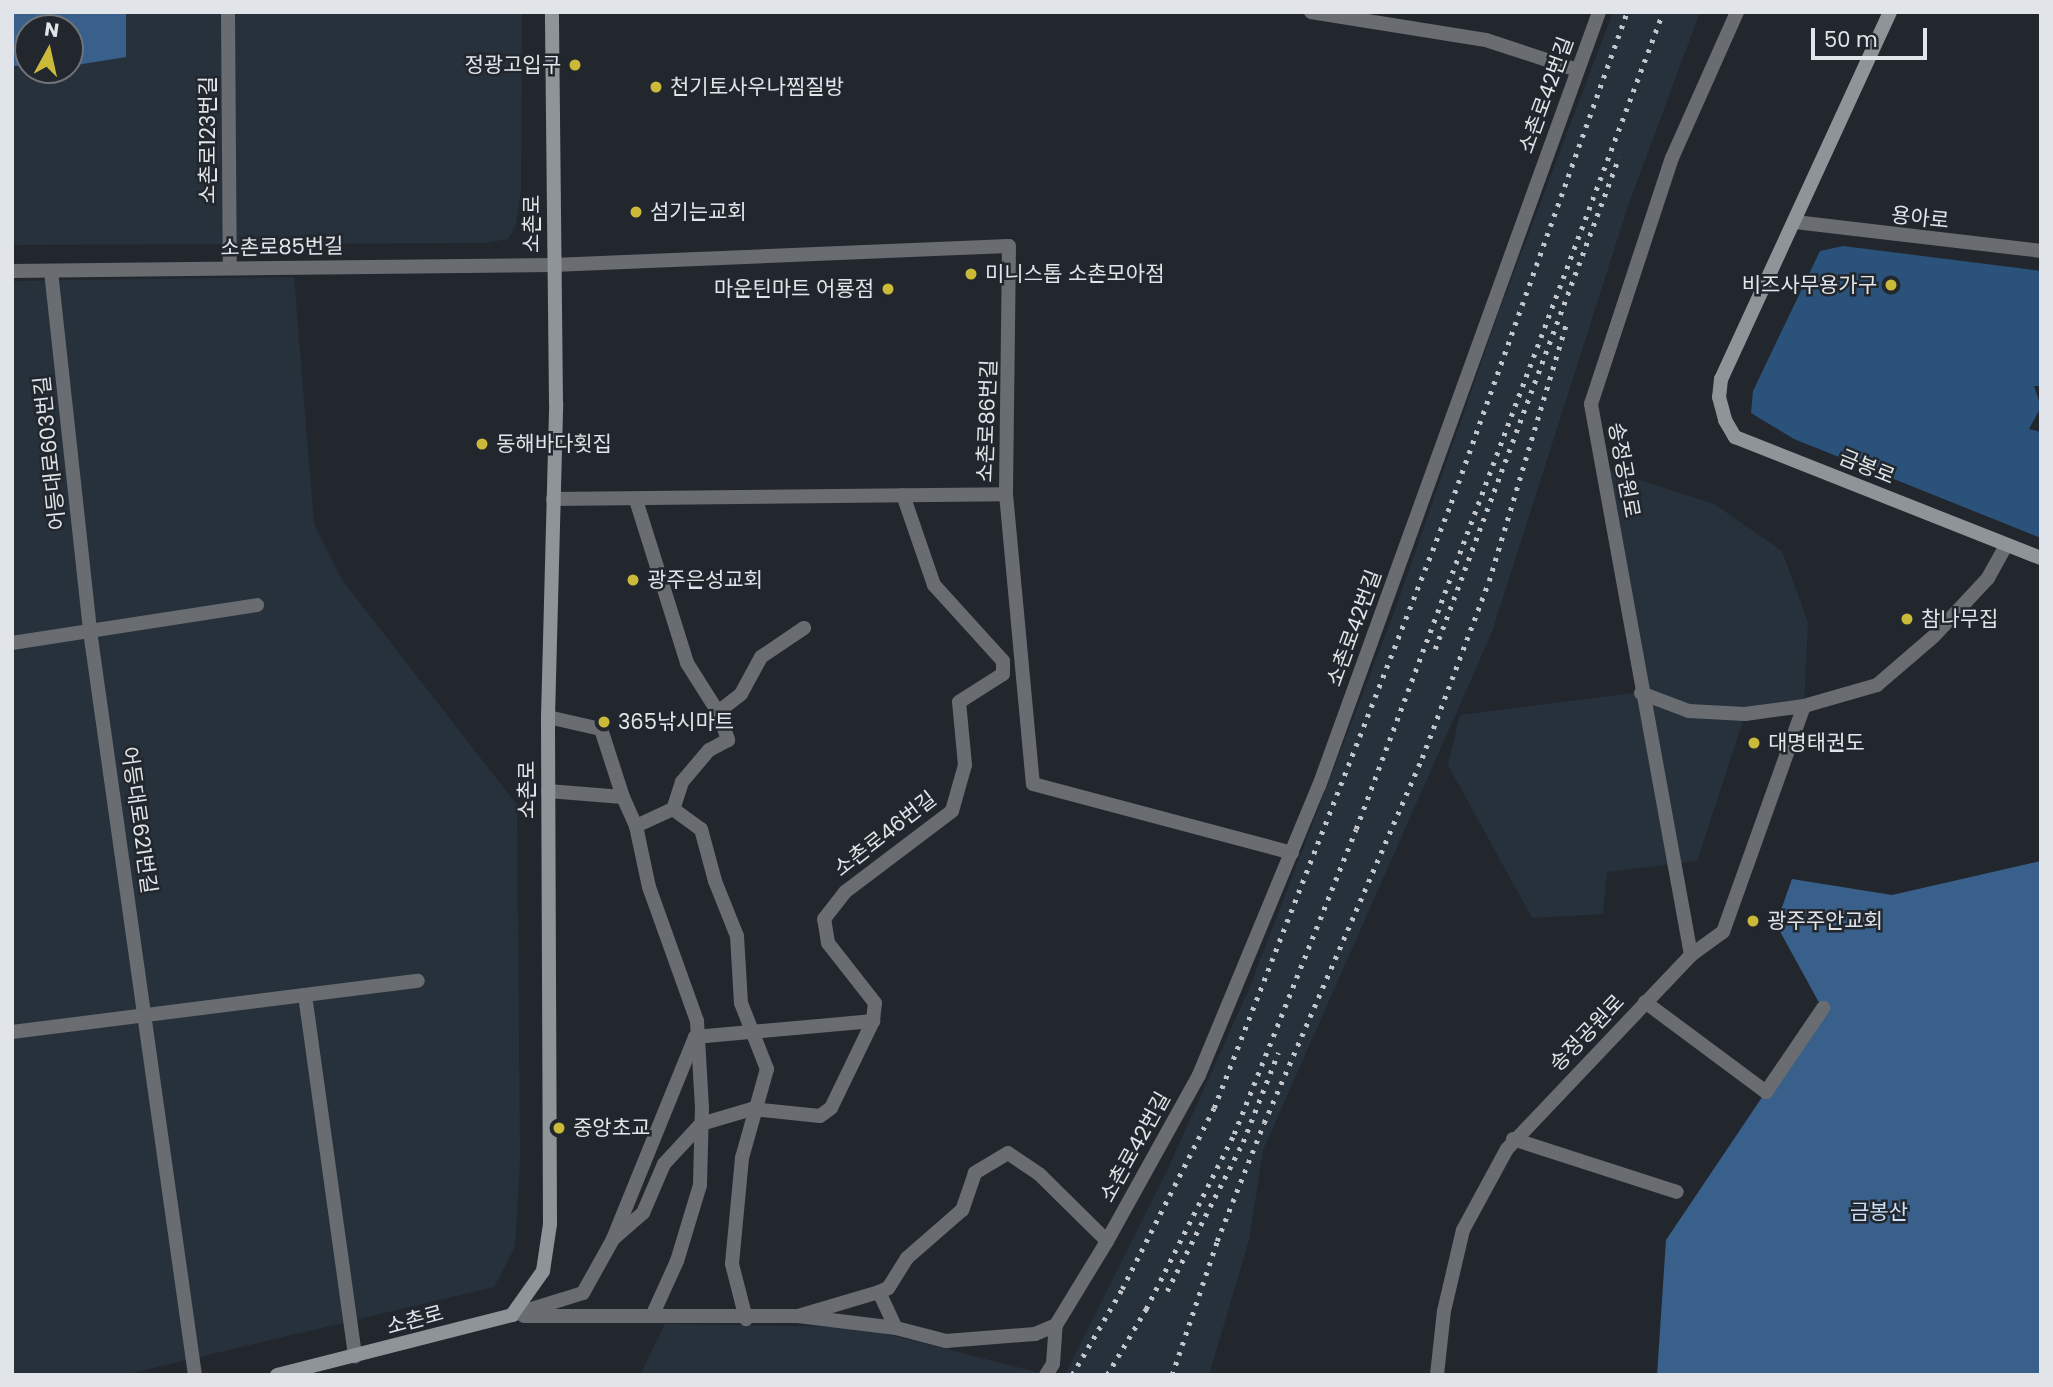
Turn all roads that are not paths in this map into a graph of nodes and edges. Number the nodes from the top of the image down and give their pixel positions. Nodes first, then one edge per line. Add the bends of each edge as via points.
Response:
1 (228, 12) edge
2 (552, 12) edge
3 (1311, 12) edge
4 (1599, 12) edge
5 (1737, 12) edge
6 (1890, 12) edge
7 (1577, 69) junction
8 (1796, 222) junction
9 (2041, 251) edge
10 (553, 265) junction
11 (230, 268) junction
12 (12, 271) edge
13 (51, 271) junction
14 (903, 495) junction
15 (1006, 495) junction
16 (553, 499) junction
17 (636, 500) junction
18 (2006, 546) junction
19 (2041, 558) edge
20 (257, 605) dead end
21 (804, 628) dead end
22 (90, 631) junction
23 (12, 643) edge
24 (1641, 692) junction
25 (1804, 706) junction
26 (719, 712) junction
27 (548, 717) junction
28 (548, 791) junction
29 (623, 797) junction
30 (673, 809) junction
31 (636, 826) junction
32 (1292, 853) junction
33 (1690, 956) junction
34 (418, 981) dead end
35 (305, 995) junction
36 (1645, 1002) junction
37 (1823, 1008) dead end
38 (147, 1016) junction
39 (873, 1021) junction
40 (12, 1032) edge
41 (754, 1032) junction
42 (695, 1037) junction
43 (752, 1109) junction
44 (701, 1124) junction
45 (1513, 1139) junction
46 (1677, 1192) dead end
47 (612, 1239) junction
48 (1107, 1241) junction
49 (879, 1292) junction
50 (512, 1315) junction
51 (652, 1316) junction
52 (798, 1316) junction
53 (746, 1319) junction
54 (1056, 1325) junction
55 (896, 1328) junction
56 (355, 1357) junction
57 (195, 1375) edge
58 (277, 1375) edge
59 (1046, 1375) edge
60 (1437, 1375) edge

1 - 11 street, 소촌로123번길
2 - 10 street, 소촌로
3 - 7 street via 1486,40
4 - 7 street, 소촌로42번길
5 - 24 street, 송정공원로 via 1672,158 1591,404
6 - 8 street
7 - 32 street, 소촌로42번길
8 - 9 street, 용아로
8 - 18 street, 금봉로 via 1721,379 1719,397 1735,437
10 - 11 street, 소촌로85번길
10 - 15 street, 소촌로86번길 via 1009,246
10 - 16 street, 소촌로
11 - 13 street, 소촌로85번길
12 - 13 street, 소촌로85번길
13 - 22 street, 어등대로603번길
14 - 15 street
14 - 17 street
14 - 39 street, 소촌로46번길 via 934,585 1003,661 1003,674 959,702 965,765 952,811 845,892 824,919 828,943 875,1003
15 - 32 street, 소촌로86번길 via 1033,783
16 - 17 street
16 - 27 street, 소촌로
17 - 26 street via 687,663
18 - 19 street, 금봉로
18 - 25 street via 1988,578 1934,636 1877,685
20 - 22 street
21 - 26 street via 761,657 741,694
22 - 23 street
22 - 38 street, 어등대로621번길
24 - 25 street via 1689,711 1745,714
24 - 33 street, 송정공원로
25 - 33 street, 송정공원로 via 1723,932
26 - 30 street via 728,740 709,750 682,782
27 - 28 street, 소촌로
27 - 29 street via 601,729
28 - 29 street
28 - 50 street, 소촌로 via 550,1224 543,1271
29 - 31 street
30 - 31 street
30 - 41 street via 701,829 737,936 741,1003
31 - 42 street via 649,887 690,996
32 - 48 street, 소촌로42번길 via 1199,1075
33 - 36 street, 송정공원로
34 - 35 street
35 - 38 street
35 - 56 street
36 - 37 street via 1766,1092
36 - 45 street, 송정공원로
38 - 40 street
38 - 57 street
39 - 41 street
39 - 43 street via 831,1108 820,1116
41 - 42 street
41 - 43 street via 767,1069
42 - 44 street
42 - 47 street
43 - 44 street
43 - 53 street via 741,1158 732,1264
44 - 47 street via 664,1164 642,1213
44 - 51 street via 699,1185 677,1261
45 - 46 street
45 - 60 street, 송정공원로 via 1464,1230 1444,1311
47 - 50 street via 583,1293
48 - 49 street, 소촌로42번길 via 1039,1174 1008,1153 975,1173 962,1210 907,1258 888,1288
48 - 54 street, 소촌로42번길
49 - 52 street
49 - 55 street
50 - 51 street
50 - 56 street, 소촌로
51 - 53 street
52 - 53 street
52 - 55 street
54 - 55 street via 1035,1334 946,1341
54 - 59 street via 1053,1364
56 - 58 street, 소촌로

